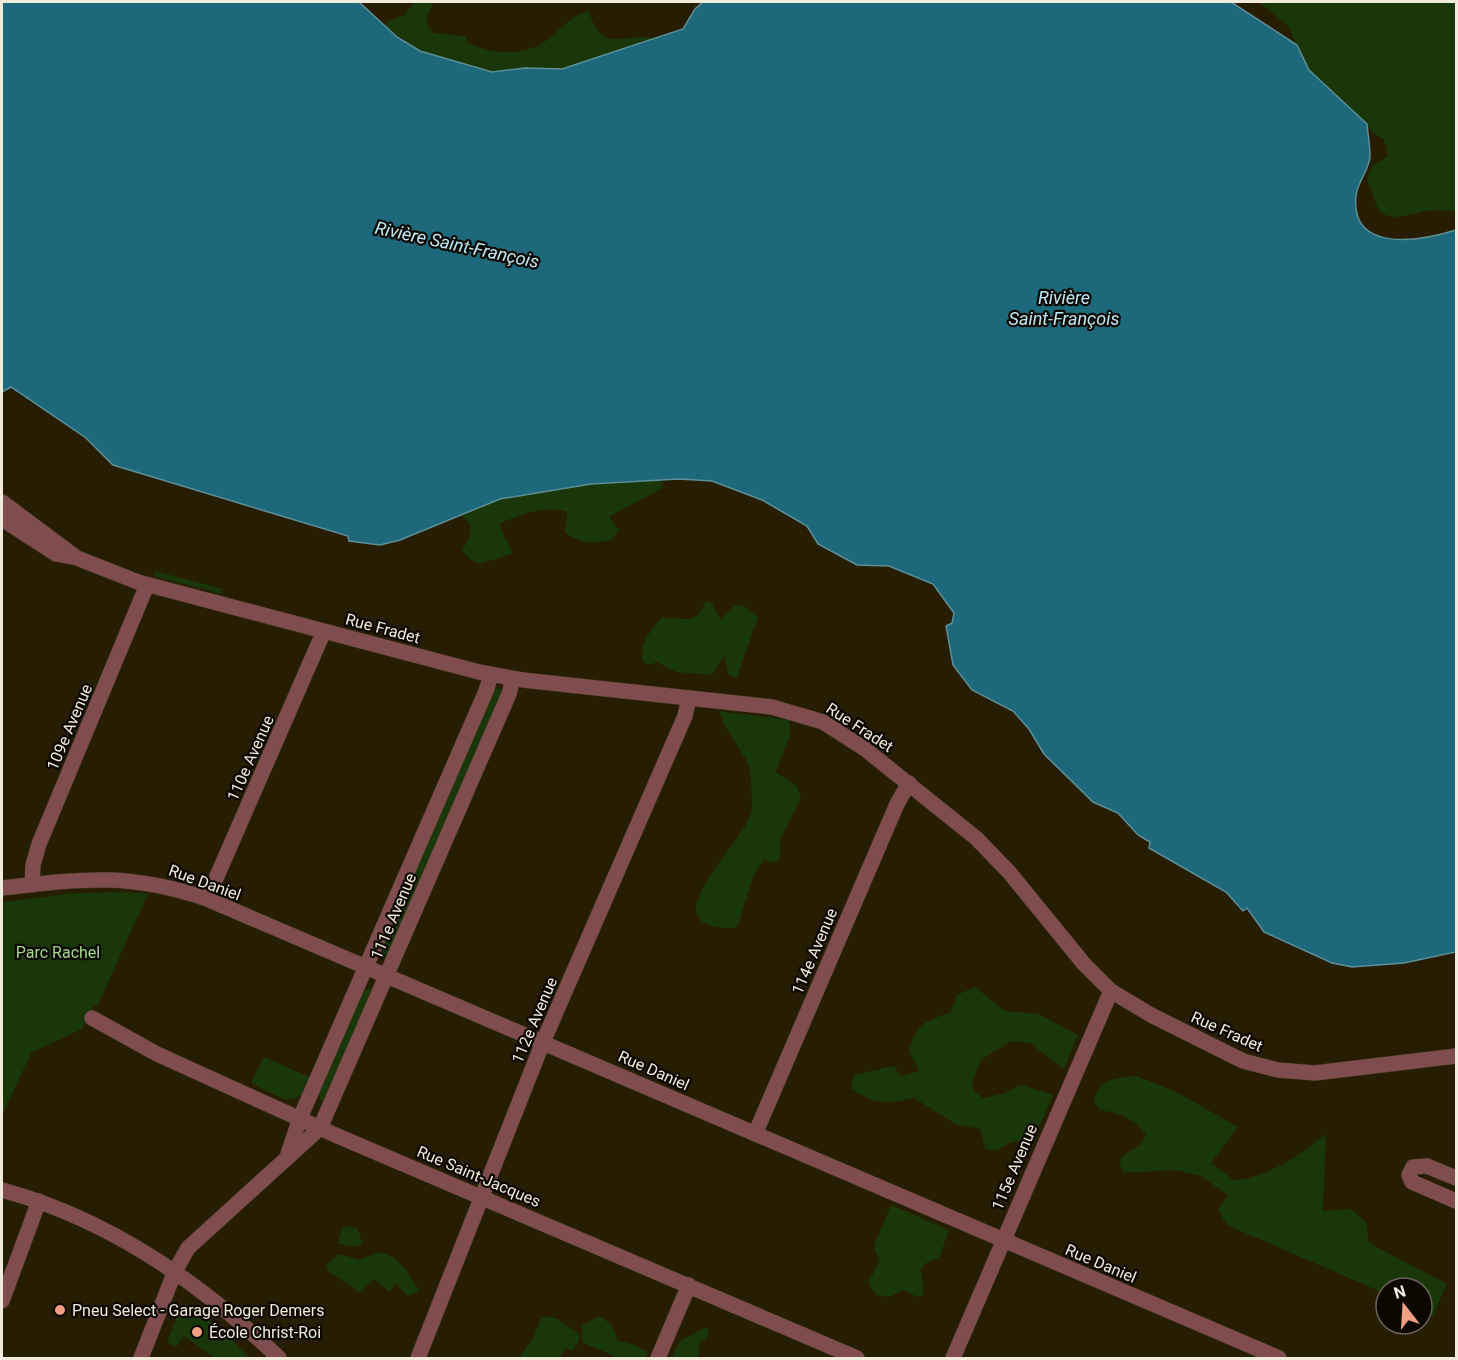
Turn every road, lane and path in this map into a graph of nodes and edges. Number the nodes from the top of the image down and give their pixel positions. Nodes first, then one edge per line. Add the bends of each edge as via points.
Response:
1 (2, 503) edge
2 (2, 519) edge
3 (77, 558) junction
4 (147, 585) junction
5 (324, 631) junction
6 (491, 675) junction
7 (513, 678) junction
8 (689, 698) junction
9 (909, 783) junction
10 (32, 885) junction
11 (2, 888) edge
12 (207, 899) junction
13 (366, 967) junction
14 (387, 976) junction
15 (1111, 991) junction
16 (92, 1018) dead end
17 (543, 1042) junction
18 (1456, 1056) edge
19 (300, 1118) junction
20 (320, 1128) junction
21 (755, 1134) junction
22 (288, 1154) junction
23 (1456, 1178) edge
24 (2, 1190) edge
25 (483, 1197) junction
26 (39, 1201) junction
27 (1456, 1201) edge
28 (1003, 1240) junction
29 (175, 1271) junction
30 (688, 1285) junction
31 (2, 1301) edge
32 (141, 1359) edge
33 (279, 1359) edge
34 (418, 1359) edge
35 (658, 1359) edge
36 (857, 1359) edge
37 (953, 1359) edge
38 (1279, 1359) edge

1 - 3 street, Rue Fradet
2 - 3 street, Rue Fradet via 50,551
3 - 4 street, Rue Fradet
4 - 5 street, Rue Fradet
4 - 10 street, 109e Avenue via 39,844
5 - 6 street, Rue Fradet
5 - 12 street, 110e Avenue
6 - 7 street, Rue Fradet
6 - 13 street, 111e Avenue
7 - 8 street, Rue Fradet
7 - 14 street, 111e Avenue
8 - 9 street, Rue Fradet via 780,708 812,717 852,740
8 - 17 street, 112e Avenue via 685,716
9 - 15 street, Rue Fradet via 993,855
9 - 21 street, 114e Avenue
10 - 11 street, Rue Daniel
10 - 12 street, Rue Daniel via 129,879 161,884
12 - 13 street, Rue Daniel
13 - 14 street, Rue Daniel
13 - 19 street, 111e Avenue
14 - 17 street, Rue Daniel
14 - 20 street, 111e Avenue
15 - 18 street, Rue Fradet via 1226,1053 1278,1070 1315,1073
15 - 28 street, 115e Avenue
16 - 19 street, Rue Saint-Jacques via 146,1048
17 - 21 street, Rue Daniel
17 - 25 street, 112e Avenue
19 - 20 street, Rue Saint-Jacques
19 - 22 street, 111e Avenue
20 - 22 street, 111e Avenue
20 - 25 street, Rue Saint-Jacques
21 - 28 street, Rue Daniel
22 - 29 street, 111e Avenue via 188,1248
23 - 27 street via 1420,1165 1413,1167 1409,1175 1412,1182
24 - 26 street
25 - 30 street, Rue Saint-Jacques
25 - 34 street, 112e Avenue
26 - 29 street via 99,1227
26 - 31 street
28 - 37 street, 115e Avenue
28 - 38 street, Rue Daniel
29 - 32 street, 111e Avenue
29 - 33 street via 227,1310
30 - 35 street
30 - 36 street, Rue Saint-Jacques

